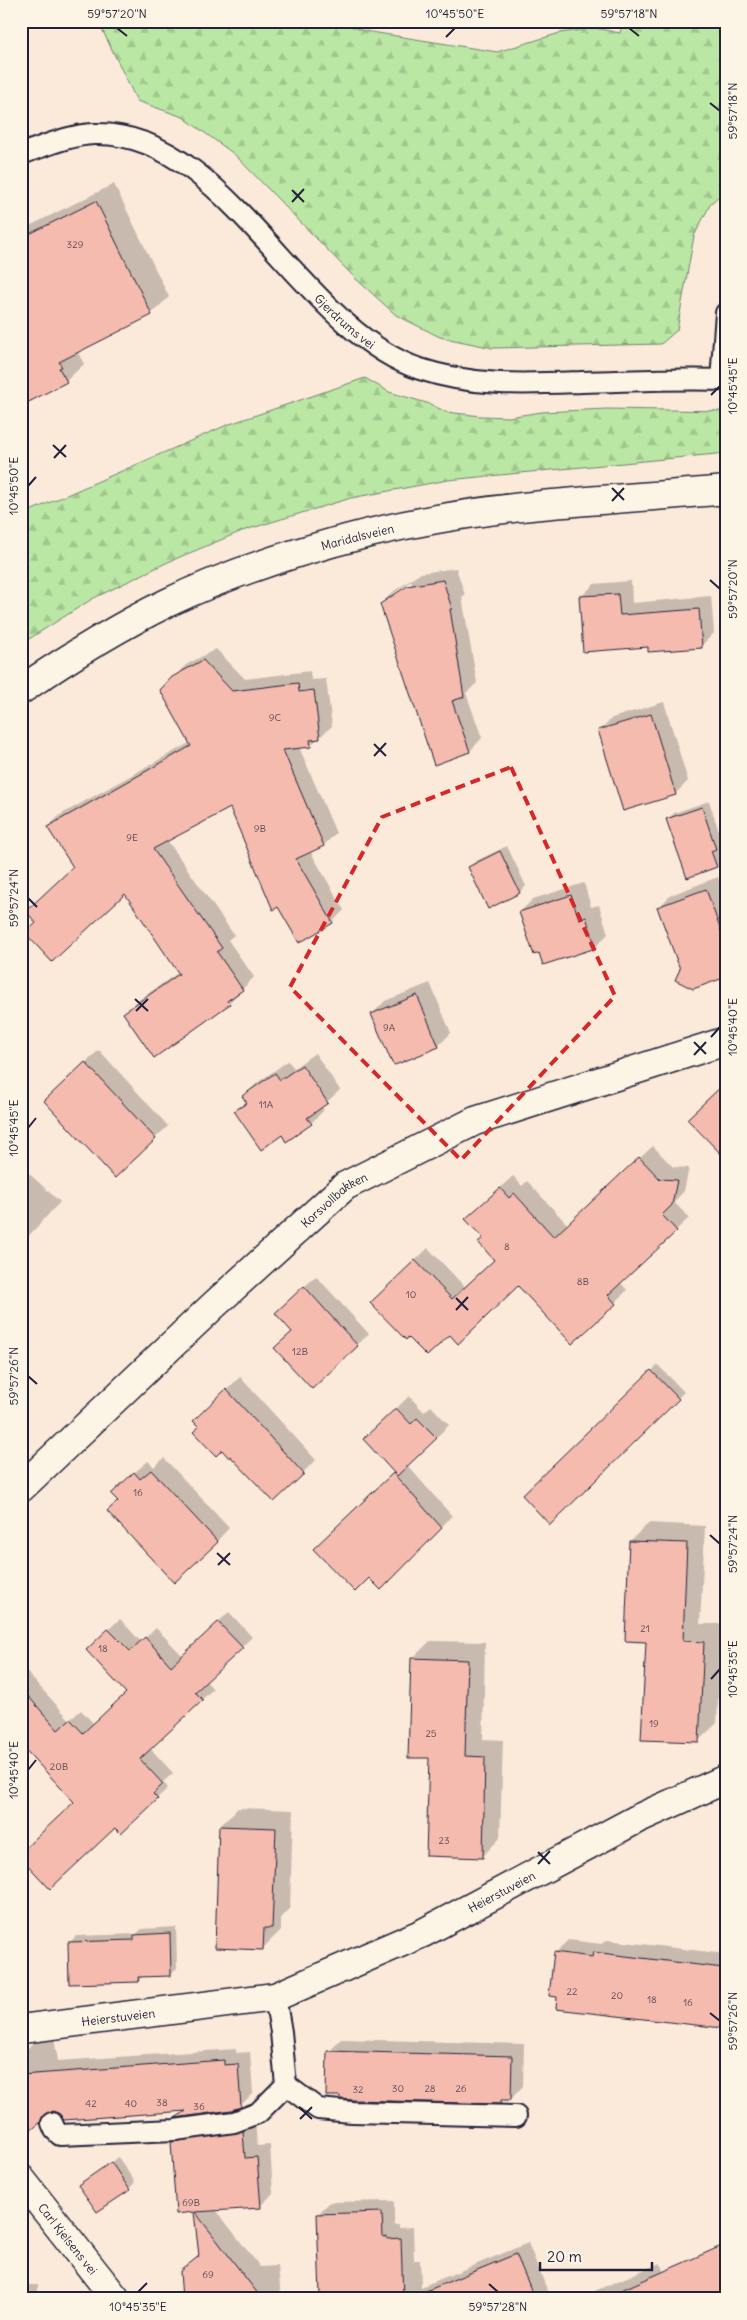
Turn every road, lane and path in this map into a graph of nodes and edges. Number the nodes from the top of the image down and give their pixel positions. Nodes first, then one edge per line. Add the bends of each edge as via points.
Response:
1 (21, 154) edge
2 (726, 313) edge
3 (723, 380) edge
4 (726, 490) edge
5 (21, 690) edge
6 (726, 1041) edge
7 (21, 1488) edge
8 (726, 1779) edge
9 (275, 1998) junction
10 (21, 2029) edge
11 (286, 2086) junction
12 (516, 2116) dead end
13 (52, 2123) dead end
14 (21, 2179) edge
15 (116, 2299) edge

1 - 3 lane, Gjerdrums vei via 67,138 94,134 124,136 153,144 191,168 224,198 354,331 418,368 481,383
2 - 3 lane
4 - 5 street, Maridalsveien via 524,507 436,519 360,535 237,575 168,603 100,638
6 - 7 street, Korsvollbakken via 475,1121 345,1186
8 - 9 street, Heierstuveien via 639,1818 423,1933
9 - 10 street, Heierstuveien
9 - 11 lane via 282,2032
11 - 12 lane via 318,2109
11 - 13 lane via 258,2113 234,2122 175,2130 60,2135
14 - 15 street, Carl Kjelsens vei

